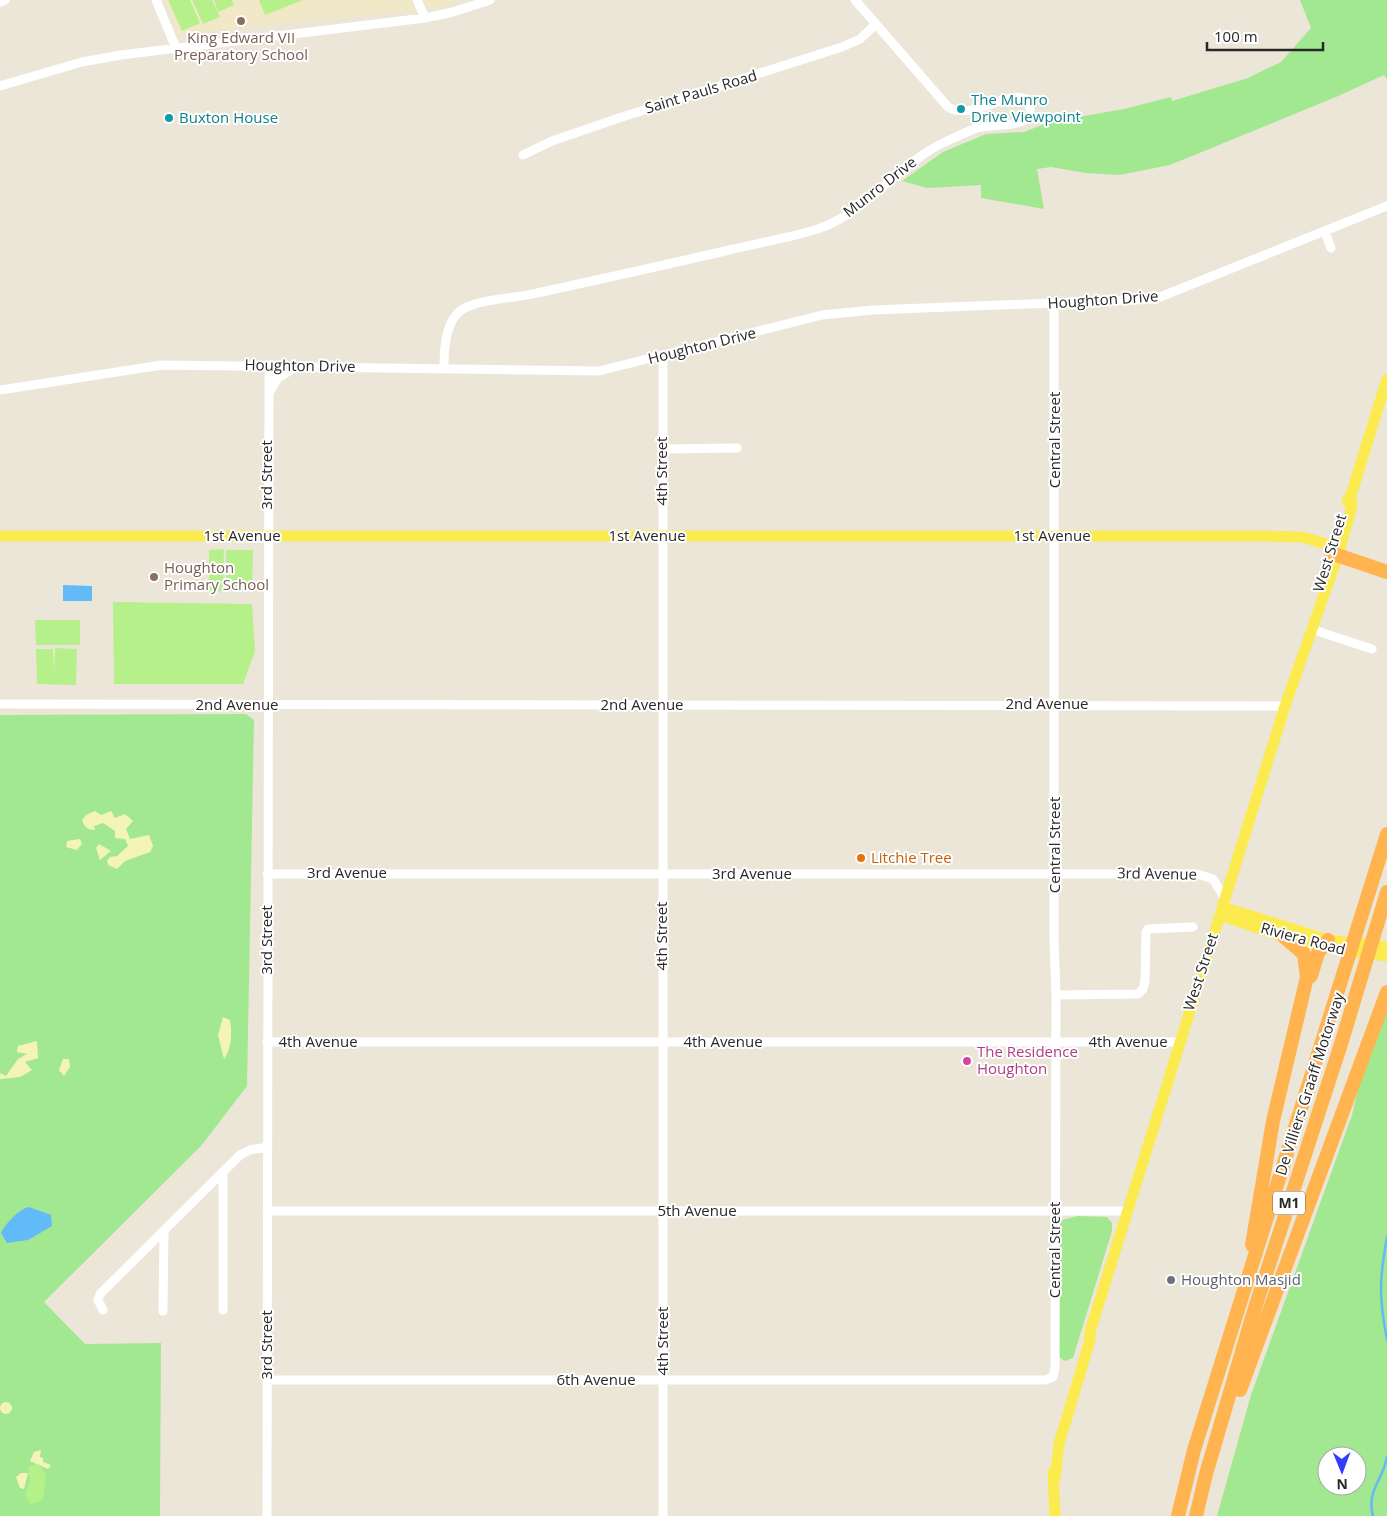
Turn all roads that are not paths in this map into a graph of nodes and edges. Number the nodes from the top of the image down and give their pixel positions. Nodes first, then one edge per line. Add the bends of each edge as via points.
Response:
1 (5, 0) edge
2 (156, 0) edge
3 (417, 0) edge
4 (490, 0) edge
5 (855, 0) edge
6 (0, 2) edge
7 (425, 18) junction
8 (876, 24) junction
9 (176, 48) junction
10 (0, 86) edge
11 (523, 155) dead end
12 (1387, 206) edge
13 (1325, 232) junction
14 (1331, 248) dead end
15 (1054, 304) junction
16 (663, 356) junction
17 (268, 365) junction
18 (299, 366) junction
19 (444, 368) junction
20 (1387, 379) edge
21 (0, 390) edge
22 (267, 398) junction
23 (737, 448) dead end
24 (662, 449) junction
25 (0, 536) edge
26 (267, 536) junction
27 (662, 536) junction
28 (1055, 536) junction
29 (1335, 550) junction
30 (1387, 562) edge
31 (1387, 572) edge
32 (1310, 629) junction
33 (1372, 649) dead end
34 (0, 704) edge
35 (1055, 704) junction
36 (267, 705) junction
37 (662, 706) junction
38 (1285, 706) junction
39 (1387, 834) edge
40 (662, 873) junction
41 (1055, 873) junction
42 (267, 874) junction
43 (1387, 892) edge
44 (1222, 907) junction
45 (1387, 915) edge
46 (1193, 927) dead end
47 (1376, 927) junction
48 (1284, 937) junction
49 (1329, 944) junction
50 (1387, 947) edge
51 (1387, 956) edge
52 (1056, 995) junction
53 (1386, 996) edge
54 (267, 1042) junction
55 (663, 1042) junction
56 (1055, 1042) junction
57 (1178, 1042) junction
58 (1273, 1127) junction
59 (267, 1147) junction
60 (223, 1172) junction
61 (663, 1211) junction
62 (1055, 1211) junction
63 (1127, 1211) junction
64 (267, 1212) junction
65 (164, 1230) junction
66 (1252, 1268) junction
67 (103, 1310) dead end
68 (223, 1310) dead end
69 (163, 1311) dead end
70 (267, 1380) junction
71 (663, 1380) junction
72 (1045, 1380) joint
73 (1226, 1407) junction
74 (267, 1516) edge
75 (664, 1516) edge
76 (1056, 1516) edge
77 (1178, 1516) edge
78 (1196, 1516) edge

1 - 6 street
2 - 9 street
3 - 7 street
4 - 7 street
5 - 8 street, Munro Drive
7 - 9 street
8 - 11 street, Saint Pauls Road via 860,39 842,47 619,118 552,141
8 - 19 street, Munro Drive via 951,109 970,111 1018,96 1030,102 1030,115 1019,123 976,128 942,143 913,160 853,210 818,229 464,308 449,329
9 - 10 street via 97,59
12 - 13 street, Houghton Drive
13 - 14 street
13 - 15 street, Houghton Drive via 1160,298
15 - 16 street, Houghton Drive via 828,314
15 - 28 street, Central Street
16 - 19 street, Houghton Drive via 599,370
16 - 24 street, 4th Street
17 - 18 street, Houghton Drive
17 - 21 street, Houghton Drive via 141,367
17 - 22 street, 3rd Street
18 - 19 street, Houghton Drive
18 - 22 street via 278,378
20 - 29 main road, West Street via 1352,495 1344,505
22 - 26 street, 3rd Street
23 - 24 street
24 - 27 street, 4th Street
25 - 26 main road, 1st Avenue
26 - 27 main road, 1st Avenue
26 - 36 street, 3rd Street
27 - 28 main road, 1st Avenue
27 - 37 street, 4th Street
28 - 29 main road, 1st Avenue via 1294,537 1300,543
28 - 35 street, Central Street
29 - 30 highway
29 - 31 highway
29 - 32 main road, West Street via 1320,607
32 - 33 street
32 - 38 main road, West Street
34 - 36 street, 2nd Avenue
35 - 37 street, 2nd Avenue
35 - 38 street, 2nd Avenue
35 - 41 street, Central Street
36 - 37 street, 2nd Avenue
36 - 42 street, 3rd Street
37 - 40 street, 4th Street
38 - 44 main road, West Street
39 - 66 highway, M1
40 - 41 street, 3rd Avenue
40 - 42 street, 3rd Avenue
40 - 55 street, 4th Street
41 - 44 street, 3rd Avenue via 1202,875 1216,882
41 - 52 street, Central Street
42 - 54 street, 3rd Street
43 - 47 highway, De Villiers Graaff Motorway / M1
44 - 48 main road, Riviera Road
44 - 49 main road, Riviera Road
44 - 57 main road, West Street
45 - 47 highway
46 - 52 street via 1148,929 1145,981 1138,994
47 - 73 highway, De Villiers Graaff Motorway / M1
48 - 49 main road, Riviera Road
48 - 58 highway via 1304,954 1307,977
49 - 50 main road, Riviera Road
49 - 51 main road, Riviera Road
49 - 58 highway via 1314,964
52 - 56 street, Central Street
53 - 73 highway via 1240,1389
54 - 55 street, 4th Avenue
54 - 59 street, 3rd Street
55 - 56 street, 4th Avenue
55 - 61 street, 4th Street
56 - 57 street, 4th Avenue
56 - 62 street, Central Street
57 - 63 main road, West Street
58 - 66 highway via 1252,1240
59 - 60 street via 246,1151
59 - 64 street, 3rd Street
60 - 65 street
60 - 68 street
61 - 62 street, 5th Avenue
61 - 64 street, 5th Avenue
61 - 71 street, 4th Street
62 - 63 street, 5th Avenue
62 - 72 street, Central Street via 1055,1372 1053,1378
63 - 76 main road, West Street via 1090,1332 1084,1338 1052,1456
64 - 70 street, 3rd Street
65 - 67 street via 100,1294 98,1300
65 - 69 street
66 - 77 highway, M1 via 1194,1450
70 - 71 street, 6th Avenue
70 - 74 street, 3rd Street
71 - 72 street, 6th Avenue
71 - 75 street, 4th Street
73 - 78 highway, De Villiers Graaff Motorway / M1

